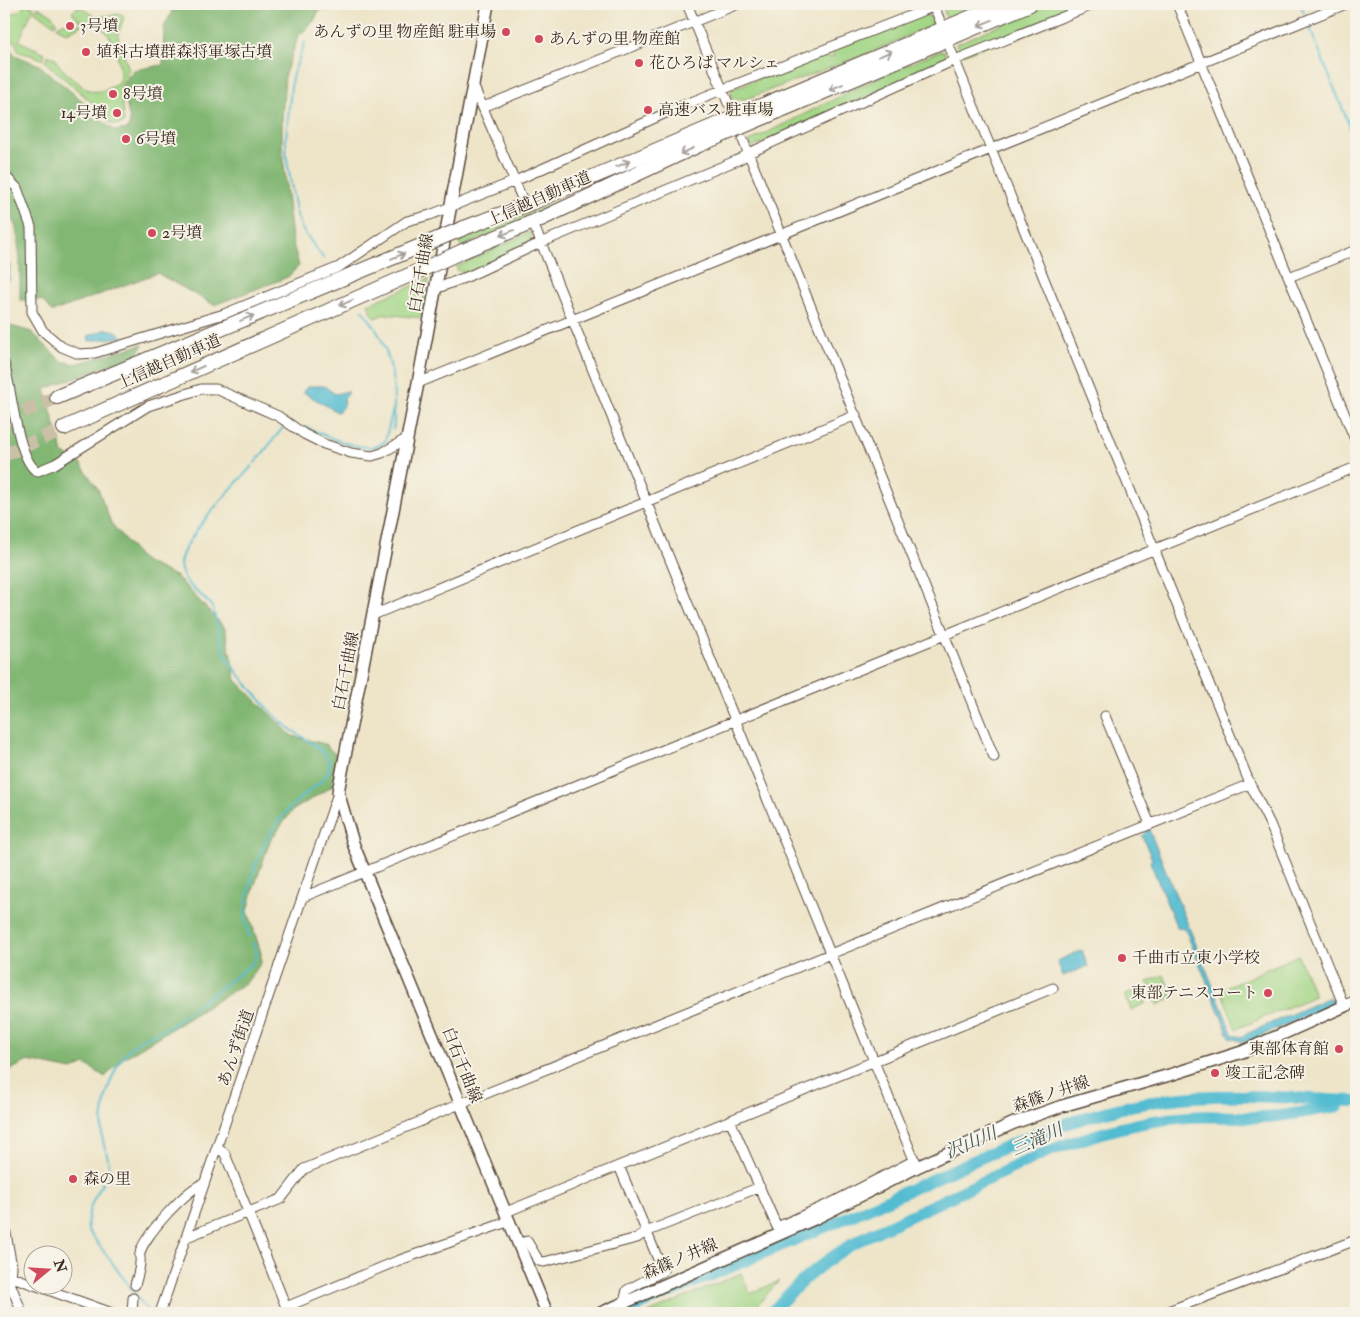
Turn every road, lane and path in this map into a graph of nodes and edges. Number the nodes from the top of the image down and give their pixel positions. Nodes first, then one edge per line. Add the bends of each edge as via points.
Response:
1 (488, 4) edge
2 (687, 4) edge
3 (738, 4) edge
4 (1002, 4) edge
5 (1030, 4) edge
6 (1095, 4) edge
7 (1177, 4) edge
8 (1346, 4) edge
9 (936, 5) edge
10 (694, 21) junction
11 (941, 23) dead end
12 (950, 48) dead end
13 (956, 60) junction
14 (1201, 63) junction
15 (473, 85) junction
16 (722, 89) junction
17 (728, 103) tunnel mouth
18 (483, 107) junction
19 (744, 140) tunnel mouth
20 (990, 149) junction
21 (749, 153) junction
22 (4, 175) edge
23 (515, 181) junction
24 (521, 196) dead end
25 (450, 206) junction
26 (535, 228) dead end
27 (782, 234) junction
28 (540, 243) junction
29 (1356, 250) edge
30 (1289, 277) junction
31 (435, 290) junction
32 (572, 320) junction
33 (4, 362) edge
34 (418, 383) junction
35 (57, 397) tunnel mouth
36 (856, 416) junction
37 (64, 428) tunnel mouth
38 (406, 440) junction
39 (1356, 442) edge
40 (1356, 467) edge
41 (646, 502) junction
42 (1154, 550) junction
43 (373, 615) junction
44 (945, 636) junction
45 (1105, 716) dead end
46 (735, 721) junction
47 (994, 757) dead end
48 (1250, 784) junction
49 (338, 792) junction
50 (1150, 824) junction
51 (365, 872) junction
52 (303, 897) junction
53 (830, 954) junction
54 (1053, 988) dead end
55 (1356, 1001) edge
56 (1344, 1006) junction
57 (875, 1062) junction
58 (460, 1104) junction
59 (730, 1120) junction
60 (218, 1147) junction
61 (916, 1163) junction
62 (619, 1166) junction
63 (204, 1184) junction
64 (760, 1187) junction
65 (249, 1212) junction
66 (508, 1217) junction
67 (5, 1228) dead end
68 (646, 1232) junction
69 (186, 1237) junction
70 (1356, 1240) edge
71 (519, 1243) junction
72 (6, 1275) edge
73 (135, 1285) dead end
74 (133, 1298) dead end
75 (624, 1302) junction
76 (22, 1313) edge
77 (112, 1313) edge
78 (132, 1313) edge
79 (160, 1313) edge
80 (547, 1313) edge
81 (600, 1313) edge
82 (1163, 1313) edge

1 - 15 main road, 白石千曲線
2 - 10 street
3 - 10 street
35 -> 4 highway, 上信越自動車道, bridge via 536,201
5 -> 37 highway, 上信越自動車道, bridge via 708,142
6 - 13 street
7 - 14 street
8 - 14 street
9 - 11 street
9 - 16 street
10 - 16 street
10 - 18 street
12 - 13 street
13 - 20 street
13 - 21 street
14 - 20 street
14 - 30 street
15 - 18 street
15 - 25 main road, 白石千曲線
16 - 17 street
16 - 23 street
18 - 23 street
19 - 21 street
20 - 27 street
20 - 42 street
21 - 27 street
21 - 28 street
22 - 25 street via 17,188 31,227 32,312 43,331 62,348 79,354 95,353 224,314 339,267 407,221
23 - 24 street
23 - 25 street
25 - 31 main road, 白石千曲線
26 - 28 street
27 - 32 street
27 - 36 street
28 - 31 street
28 - 32 street
29 - 30 street
30 - 39 street
31 - 34 main road, 白石千曲線
32 - 34 street
32 - 41 street
33 - 38 street via 22,444 27,460 38,471 55,464 148,406 209,388 278,416 304,434 351,453 372,456
34 - 38 main road, 白石千曲線
36 - 41 street
36 - 44 street
38 - 43 main road, 白石千曲線
40 - 42 street
41 - 43 street
41 - 46 street
42 - 44 street
42 - 48 street
43 - 49 main road, 白石千曲線
44 - 46 street
44 - 47 street
45 - 50 street
46 - 51 street
46 - 53 street
48 - 50 street
48 - 56 street via 1270,824
49 - 51 main road, 白石千曲線
49 - 52 street, あんず街道
50 - 53 street
51 - 52 street
51 - 58 main road, 白石千曲線
52 - 60 street, あんず街道
53 - 57 street
53 - 58 street
54 - 57 street
55 - 56 main road, 森篠ノ井線
56 - 61 main road, 森篠ノ井線 via 1242,1052 1076,1101
57 - 59 street
57 - 61 street
58 - 65 street via 304,1169 281,1199
58 - 66 main road, 白石千曲線
59 - 62 street
59 - 64 street
60 - 63 street, あんず街道
60 - 65 street
61 - 64 street via 777,1227
61 - 75 main road, 森篠ノ井線 via 814,1219
62 - 66 street
62 - 68 street
63 - 69 street, あんず街道
63 - 73 street via 182,1198 148,1237 140,1254
64 - 68 street
65 - 66 street via 286,1307
65 - 69 street
66 - 71 main road, 白石千曲線
67 - 72 street via 12,1267
68 - 71 street via 638,1238 544,1262 539,1261 527,1241
68 - 75 street via 663,1271 627,1290
69 - 79 street, あんず街道
70 - 82 street
71 - 80 main road, 白石千曲線
72 - 76 street
72 - 77 street
74 - 78 street
75 - 81 main road, 森篠ノ井線

